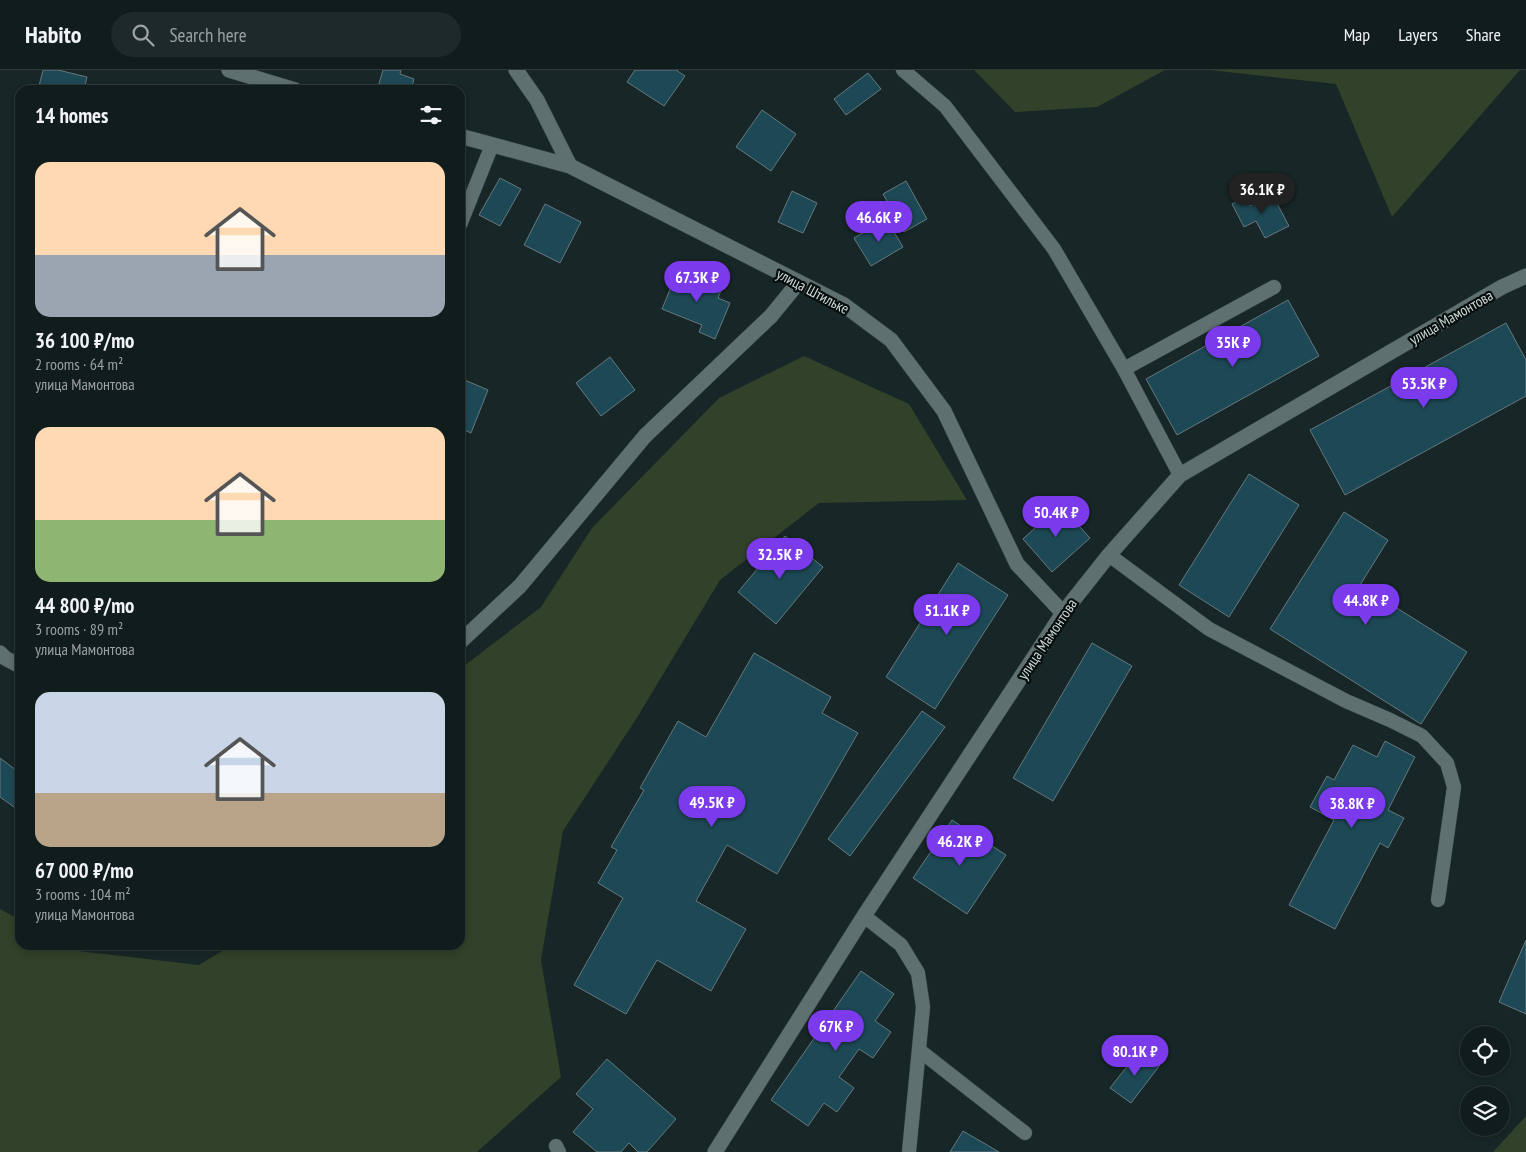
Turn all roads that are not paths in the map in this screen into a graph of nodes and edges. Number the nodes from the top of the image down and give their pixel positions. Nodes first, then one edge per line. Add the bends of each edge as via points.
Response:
1 (229, 70) edge
2 (516, 70) edge
3 (903, 70) edge
4 (278, 85) edge
5 (465, 137) edge
6 (492, 144) junction
7 (570, 166) junction
8 (465, 212) edge
9 (1526, 276) edge
10 (798, 283) junction
11 (1274, 287) dead end
12 (1124, 368) junction
13 (1180, 475) junction
14 (1109, 555) junction
15 (1063, 613) junction
16 (465, 637) edge
17 (0, 653) edge
18 (15, 663) edge
19 (1438, 900) dead end
20 (864, 916) junction
21 (919, 1050) junction
22 (1025, 1132) dead end
23 (715, 1152) edge
24 (909, 1152) edge

1 - 4 street
2 - 7 street via 537,100
3 - 12 lane via 945,106 1054,249
5 - 6 street, улица Штильке
6 - 7 street, улица Штильке
6 - 8 lane
7 - 10 street, улица Штильке
9 - 13 street, улица Мамонтова via 1493,292
10 - 15 street, улица Штильке via 844,306 891,340 944,411 1017,564
10 - 16 street via 771,316 645,436 520,586
11 - 12 lane
12 - 13 lane
13 - 14 street, улица Мамонтова
14 - 15 street, улица Мамонтова
14 - 19 lane via 1209,630 1346,702 1422,736 1447,763 1454,787
15 - 20 street, улица Мамонтова
17 - 18 street
20 - 21 lane via 901,945 918,973 923,1007
20 - 23 street, улица Мамонтова
21 - 22 lane
21 - 24 lane

